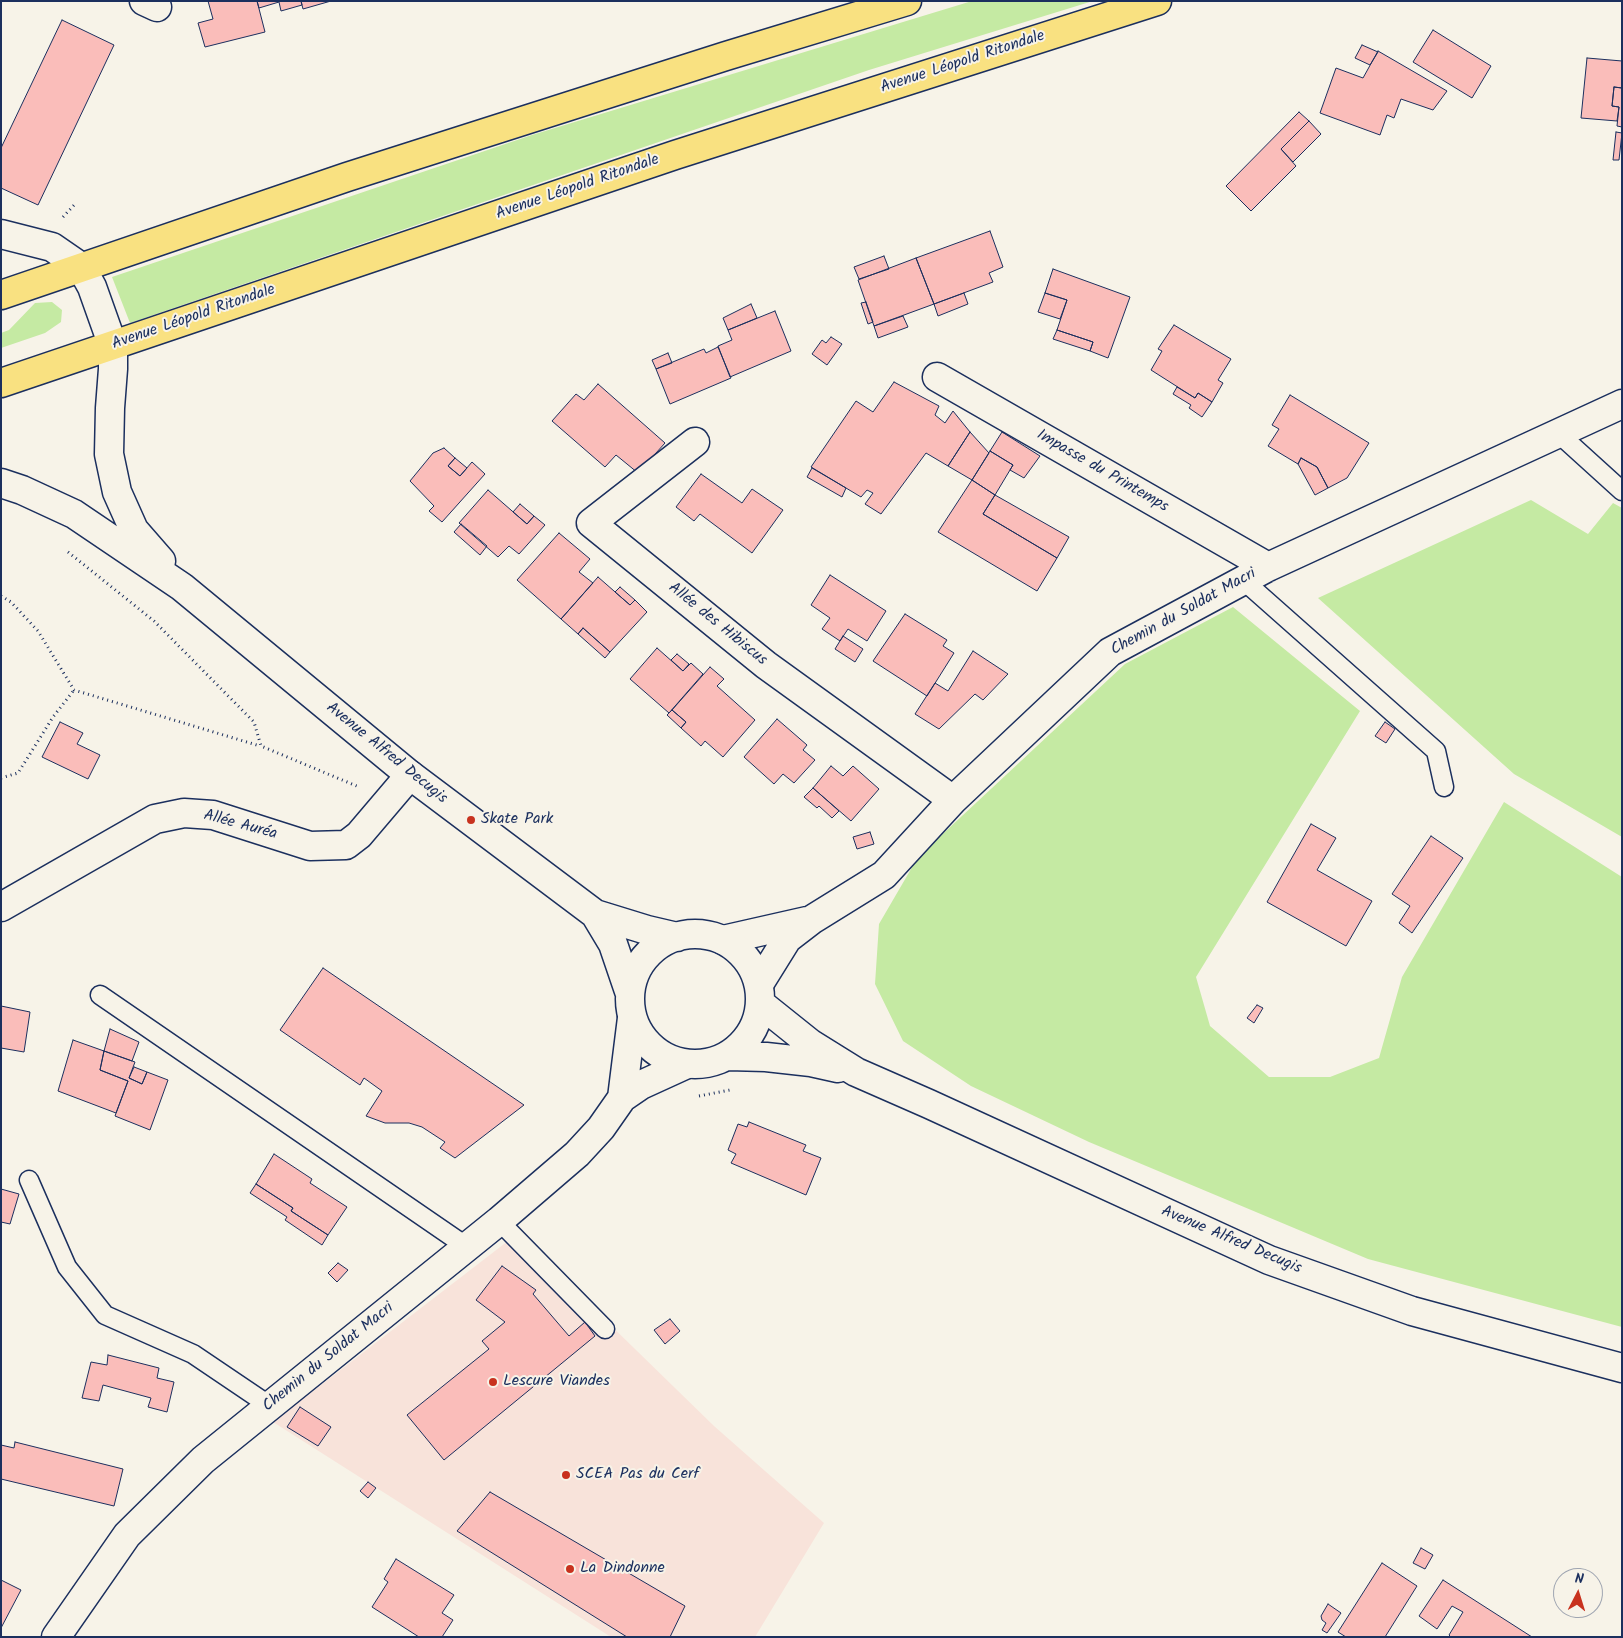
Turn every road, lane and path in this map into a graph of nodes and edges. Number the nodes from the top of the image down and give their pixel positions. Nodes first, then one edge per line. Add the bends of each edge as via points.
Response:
1 (907, 1) edge
2 (1157, 1) edge
3 (76, 203) dead end
4 (60, 220) dead end
5 (1, 234) edge
6 (81, 267) junction
7 (1, 295) edge
8 (113, 346) junction
9 (937, 377) dead end
10 (1, 383) edge
11 (1622, 404) edge
12 (1558, 432) junction
13 (695, 442) dead end
14 (1, 483) edge
15 (1622, 491) edge
16 (60, 546) dead end
17 (1268, 567) junction
18 (1243, 580) junction
19 (182, 588) junction
20 (1, 596) edge
21 (74, 690) junction
22 (261, 746) junction
23 (410, 775) junction
24 (1, 778) edge
25 (1444, 787) dead end
26 (363, 789) dead end
27 (953, 800) junction
28 (1, 907) edge
29 (595, 914) junction
30 (813, 919) junction
31 (677, 937) junction
32 (723, 940) junction
33 (630, 992) junction
34 (760, 994) junction
35 (100, 995) dead end
36 (632, 1018) junction
37 (728, 1056) junction
38 (687, 1064) junction
39 (856, 1072) junction
40 (734, 1089) dead end
41 (622, 1098) junction
42 (691, 1100) dead end
43 (29, 1180) dead end
44 (499, 1221) junction
45 (467, 1247) junction
46 (605, 1329) dead end
47 (1622, 1368) edge
48 (270, 1406) junction
49 (56, 1637) edge

1 - 6 highway via 347,177
2 - 8 highway, Avenue Léopold Ritondale via 684,152
3 - 4 path
5 - 6 street via 52,247
6 - 7 highway
6 - 8 street via 92,287
8 - 10 highway, Avenue Léopold Ritondale
8 - 19 street via 109,454 116,492 134,530
9 - 17 street, Impasse du Printemps
11 - 12 street, Chemin du Soldat Macri
12 - 15 lane
12 - 17 street, Chemin du Soldat Macri
13 - 27 street, Allée des Hibiscus via 591,523 766,665
14 - 19 street via 74,514
16 - 22 path via 154,621 254,722
17 - 18 street, Chemin du Soldat Macri
18 - 25 lane via 1436,751
18 - 27 street, Chemin du Soldat Macri via 1110,652
19 - 23 street, Avenue Alfred Decugis
20 - 21 path via 11,602 38,632
21 - 22 path
21 - 24 path via 18,773
22 - 26 path
23 - 28 street, Allée Auréa via 346,845 310,846 214,815 184,813 155,819
23 - 29 street, Avenue Alfred Decugis
27 - 30 street, Chemin du Soldat Macri via 884,875
29 - 31 street, Avenue Alfred Decugis
29 - 33 street, Avenue Alfred Decugis via 613,944
30 - 32 street, Chemin du Soldat Macri
30 - 34 street, Chemin du Soldat Macri via 787,939
31 - 32 street via 701,934
31 - 33 street via 663,942 640,963
32 - 34 street via 746,958 754,970
33 - 36 street
34 - 37 street via 758,1019 751,1033
34 - 39 street, Avenue Alfred Decugis via 811,1044
35 - 45 lane
36 - 38 street via 640,1035 653,1050 669,1060
36 - 41 street, Chemin du Soldat Macri
37 - 38 street via 709,1064
37 - 39 street, Avenue Alfred Decugis via 811,1062
38 - 41 street, Chemin du Soldat Macri via 641,1085
39 - 47 street, Avenue Alfred Decugis via 1269,1260 1412,1311
40 - 42 path
41 - 44 street, Chemin du Soldat Macri via 577,1154
43 - 48 lane via 67,1266 104,1315 193,1354
44 - 45 street, Chemin du Soldat Macri
44 - 46 lane
45 - 48 street, Chemin du Soldat Macri via 392,1318
48 - 49 street, Chemin du Soldat Macri via 203,1460 127,1535

